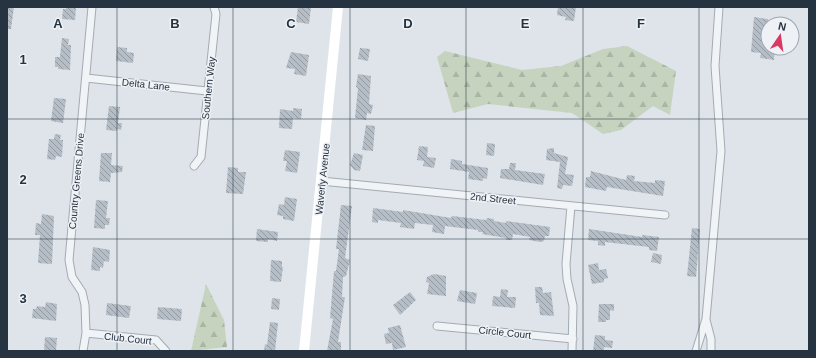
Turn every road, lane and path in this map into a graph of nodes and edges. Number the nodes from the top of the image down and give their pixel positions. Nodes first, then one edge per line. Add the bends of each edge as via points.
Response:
1 (92, 7) edge
2 (214, 7) edge
3 (338, 7) edge
4 (719, 7) edge
5 (86, 78) junction
6 (207, 90) junction
7 (194, 166) dead end
8 (322, 181) junction
9 (571, 206) junction
10 (666, 215) dead end
11 (706, 319) junction
12 (437, 326) dead end
13 (86, 334) junction
14 (573, 339) junction
15 (83, 351) edge
16 (166, 351) edge
17 (304, 351) edge
18 (572, 351) edge
19 (696, 351) edge
20 (711, 351) edge

1 - 5 street, Country Greens Drive
2 - 6 street, Southern Way via 216,14
3 - 8 street, Waverly Avenue
4 - 11 street via 714,66 721,151
5 - 6 street, Delta Lane
5 - 13 street, Country Greens Drive via 69,260 72,277 82,292 85,305
6 - 7 street, Southern Way via 201,157
8 - 9 street, 2nd Street
8 - 17 street, Waverly Avenue
9 - 10 street, 2nd Street
9 - 14 street via 566,264 573,306
11 - 19 street
11 - 20 street
12 - 14 street, Circle Court
13 - 15 street, Country Greens Drive
13 - 16 street, Club Court via 156,340
14 - 18 street

